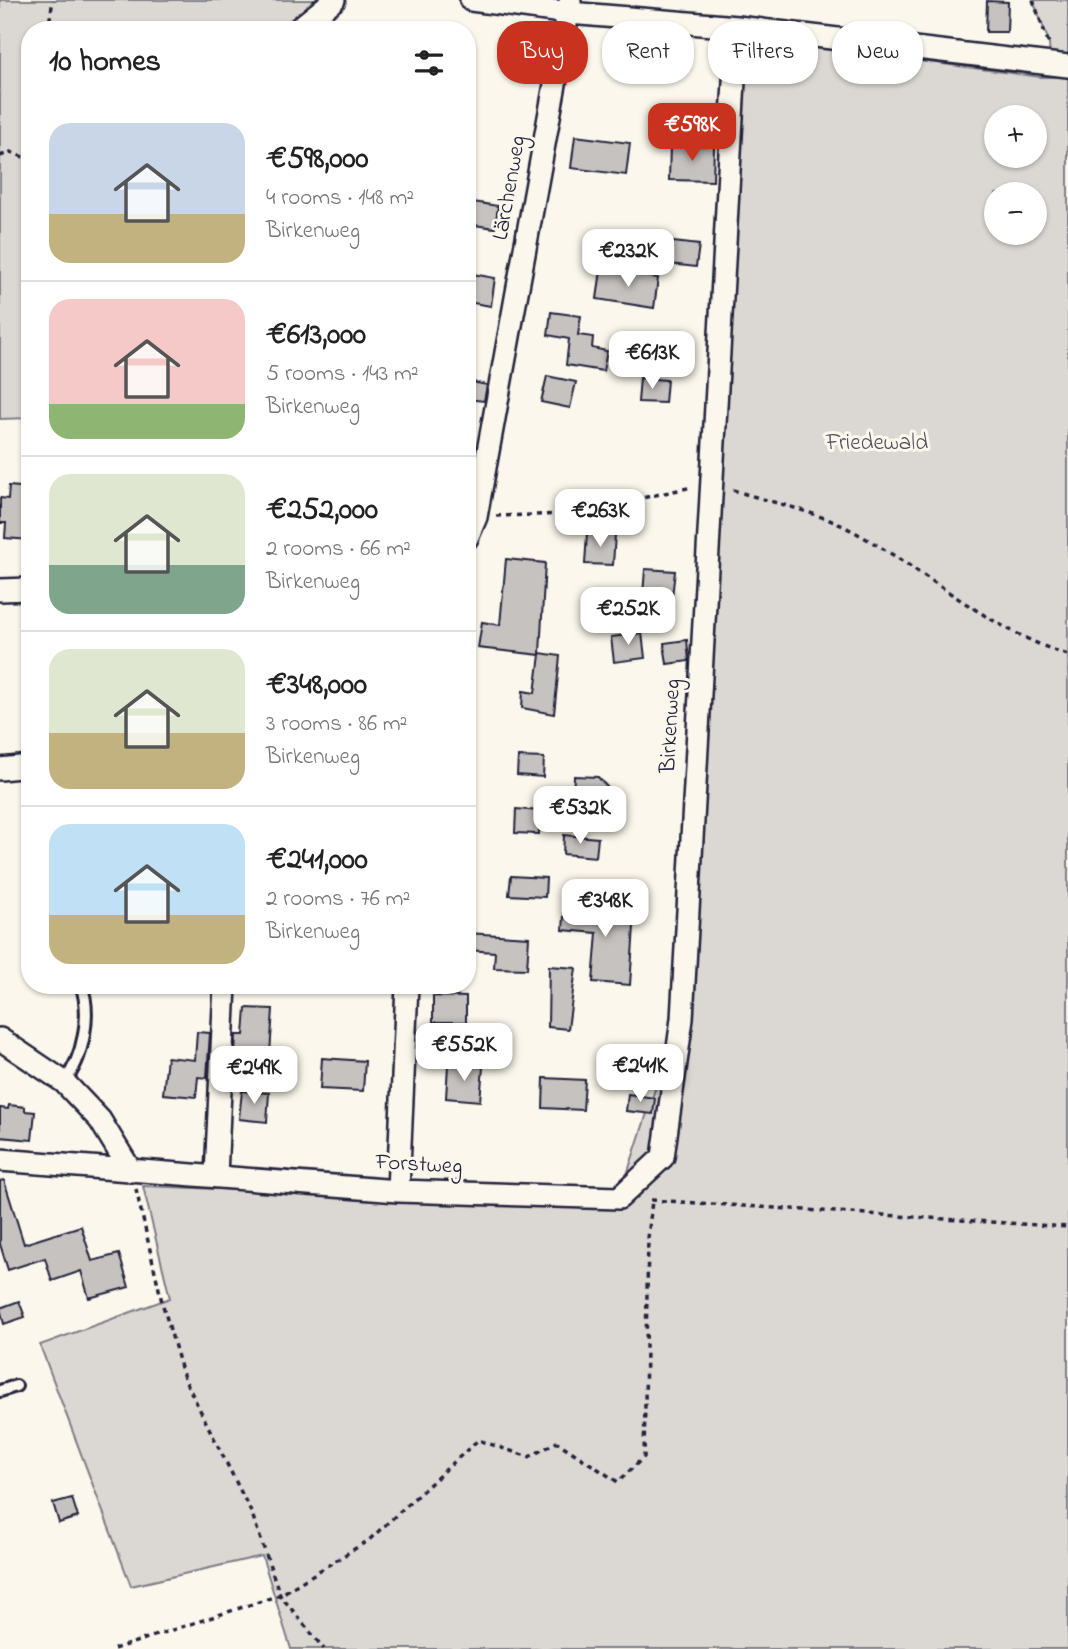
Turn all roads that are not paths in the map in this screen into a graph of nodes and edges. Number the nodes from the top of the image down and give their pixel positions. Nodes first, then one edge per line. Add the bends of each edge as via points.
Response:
1 (334, 0) edge
2 (471, 0) edge
3 (570, 7) edge
4 (308, 21) edge
5 (708, 24) edge
6 (818, 37) edge
7 (1059, 65) edge
8 (734, 84) edge
9 (476, 504) edge
10 (21, 589) edge
11 (0, 590) edge
12 (21, 767) edge
13 (0, 769) edge
14 (82, 994) edge
15 (225, 994) edge
16 (407, 994) edge
17 (0, 1039) edge
18 (64, 1082) junction
19 (0, 1160) edge
20 (131, 1171) junction
21 (216, 1176) junction
22 (398, 1191) junction
23 (620, 1198) joint
24 (16, 1385) dead end
25 (0, 1391) edge

1 - 4 street
2 - 3 street
3 - 5 street
3 - 9 street, Lärchenweg
6 - 7 street
8 - 23 street, Birkenweg via 682,1019 663,1157
10 - 11 street
12 - 13 street
14 - 18 lane via 85,1022 76,1063
15 - 21 street
16 - 22 street
17 - 18 street
18 - 20 street via 100,1120
19 - 20 street, Forstweg
20 - 21 street, Forstweg
21 - 22 street, Forstweg
22 - 23 street, Forstweg
24 - 25 lane

